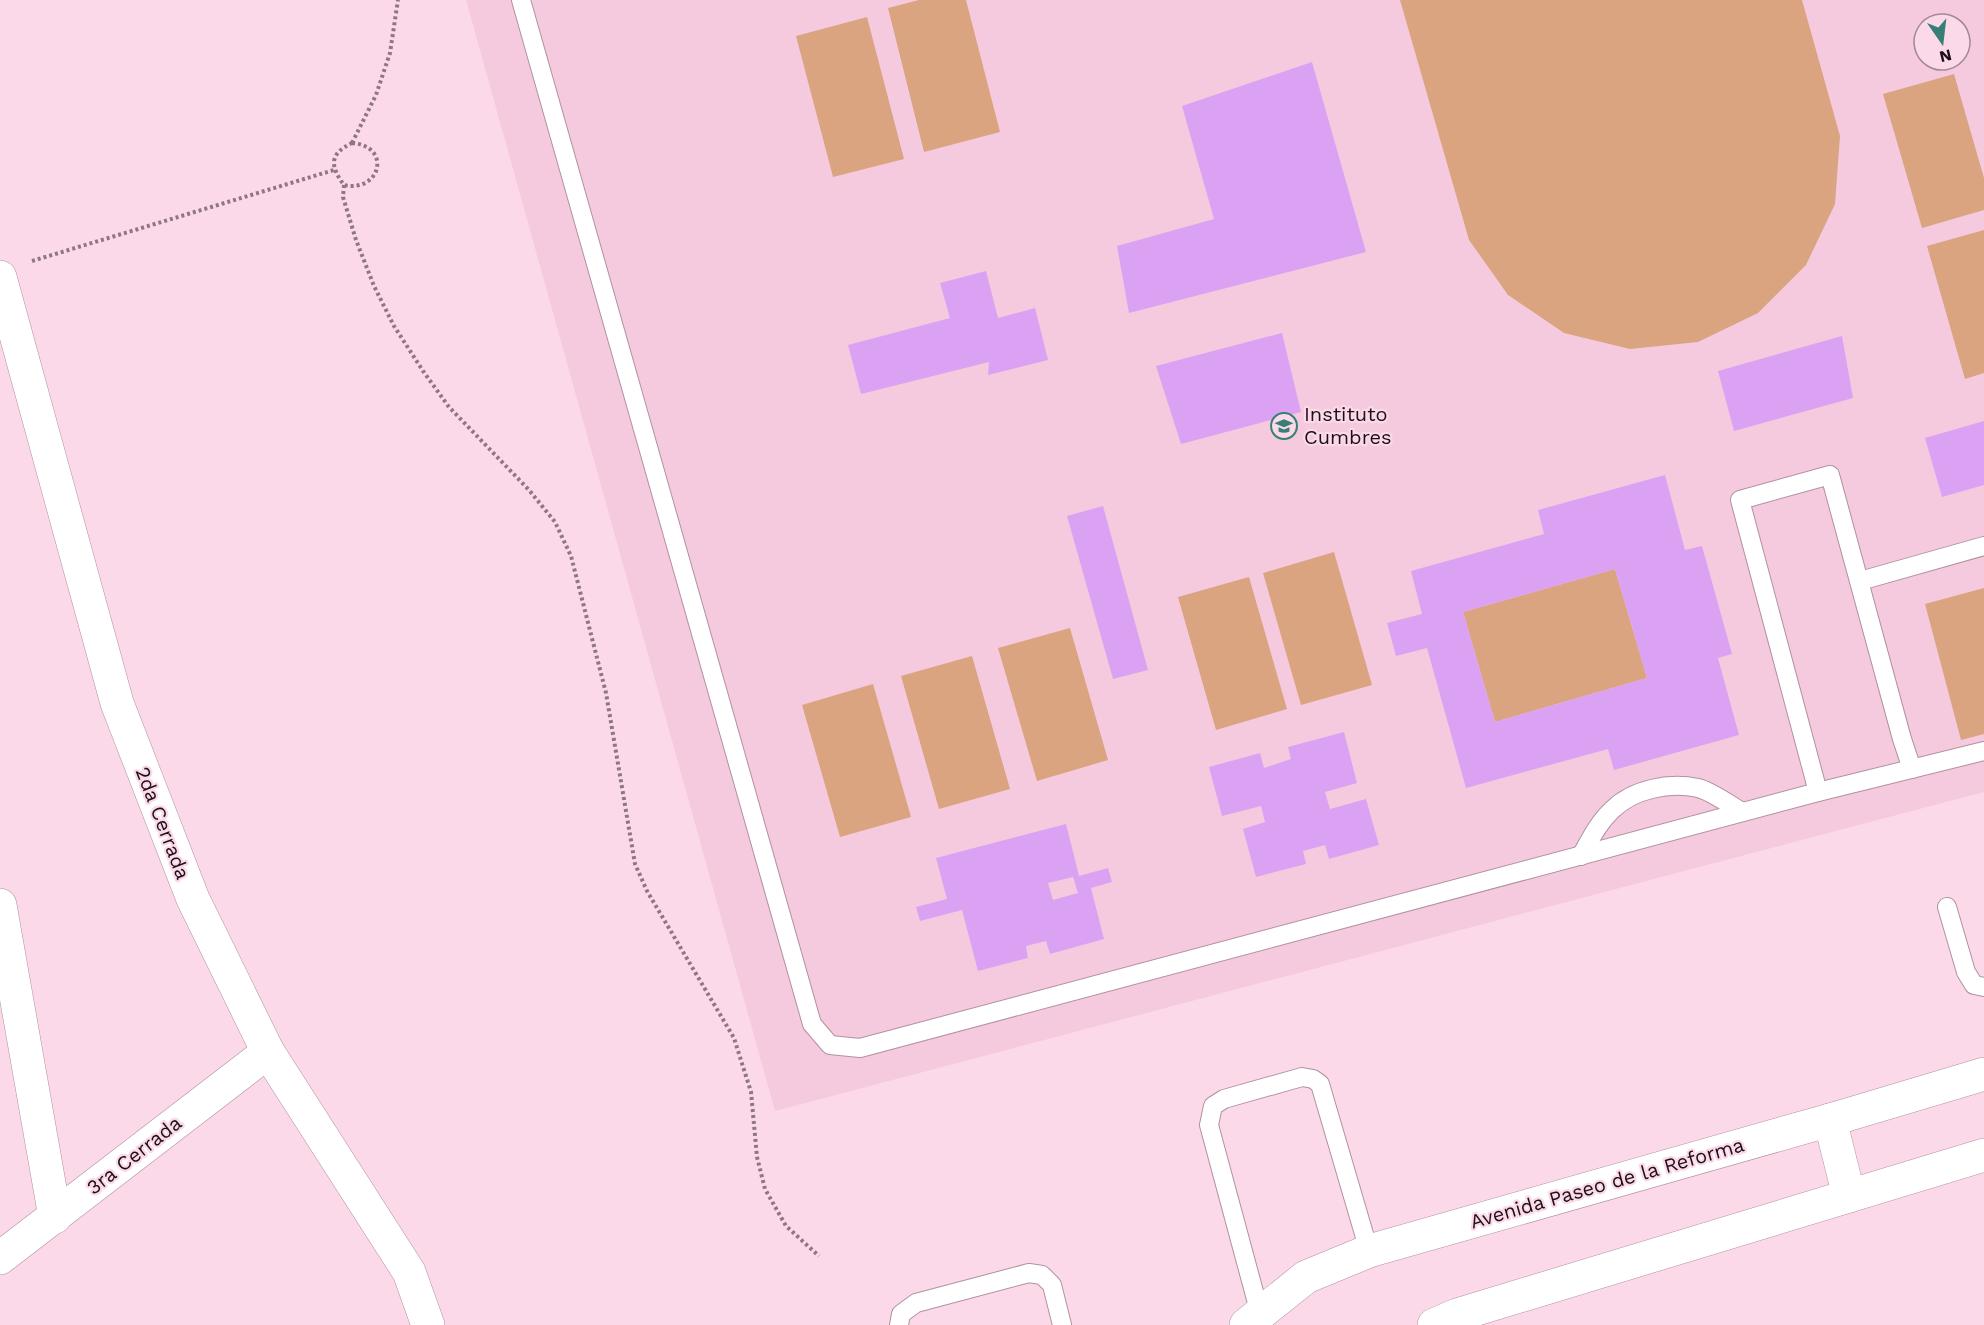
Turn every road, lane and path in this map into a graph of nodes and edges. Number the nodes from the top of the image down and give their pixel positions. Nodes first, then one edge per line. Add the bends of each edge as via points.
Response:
1 (398, 0) edge
2 (521, 0) edge
3 (352, 143) junction
4 (334, 170) junction
5 (344, 185) junction
6 (11, 270) edge
7 (1984, 546) edge
8 (1860, 581) junction
9 (1984, 751) edge
10 (1912, 769) junction
11 (1818, 792) junction
12 (1742, 812) junction
13 (1581, 856) junction
14 (0, 905) edge
15 (1947, 907) dead end
16 (1984, 987) edge
17 (268, 1052) junction
18 (1984, 1074) edge
19 (1830, 1120) junction
20 (1984, 1155) edge
21 (1850, 1196) junction
22 (55, 1217) junction
23 (1369, 1251) junction
24 (819, 1256) dead end
25 (0, 1258) edge
26 (1253, 1319) edge
27 (428, 1325) edge
28 (899, 1325) edge
29 (1062, 1325) edge
30 (1434, 1325) edge

1 - 3 path via 390,53 376,95
2 - 13 lane via 812,1024 830,1045 860,1048
3 - 4 path via 339,149
3 - 5 path via 364,144 373,151 377,172 368,183 356,188
4 - 5 path
4 - 6 path
5 - 24 path via 343,197 356,240 394,326 449,407 555,522 571,556 606,693 635,864 734,1038 751,1092 757,1157 765,1189 786,1226
6 - 17 street, 2da Cerrada via 117,703 193,899
7 - 8 lane
8 - 10 lane
8 - 11 lane via 1830,475 1740,500
9 - 10 lane
10 - 11 lane
11 - 12 lane
12 - 13 lane
12 - 13 lane via 1700,788 1668,785 1635,794 1612,809
14 - 22 street
15 - 16 lane via 1966,972 1974,985
17 - 22 street, 3ra Cerrada
17 - 27 street, 2da Cerrada via 409,1272
18 - 19 street, Avenida Paseo de la Reforma
19 - 21 street
19 - 23 street, Avenida Paseo de la Reforma
20 - 21 street
21 - 30 street
22 - 25 street, 3ra Cerrada
23 - 26 street, Avenida Paseo de la Reforma via 1306,1276
23 - 26 lane via 1320,1084 1302,1077 1224,1099 1213,1106 1209,1125
28 - 29 lane via 901,1314 916,1303 1029,1273 1042,1275 1052,1285

